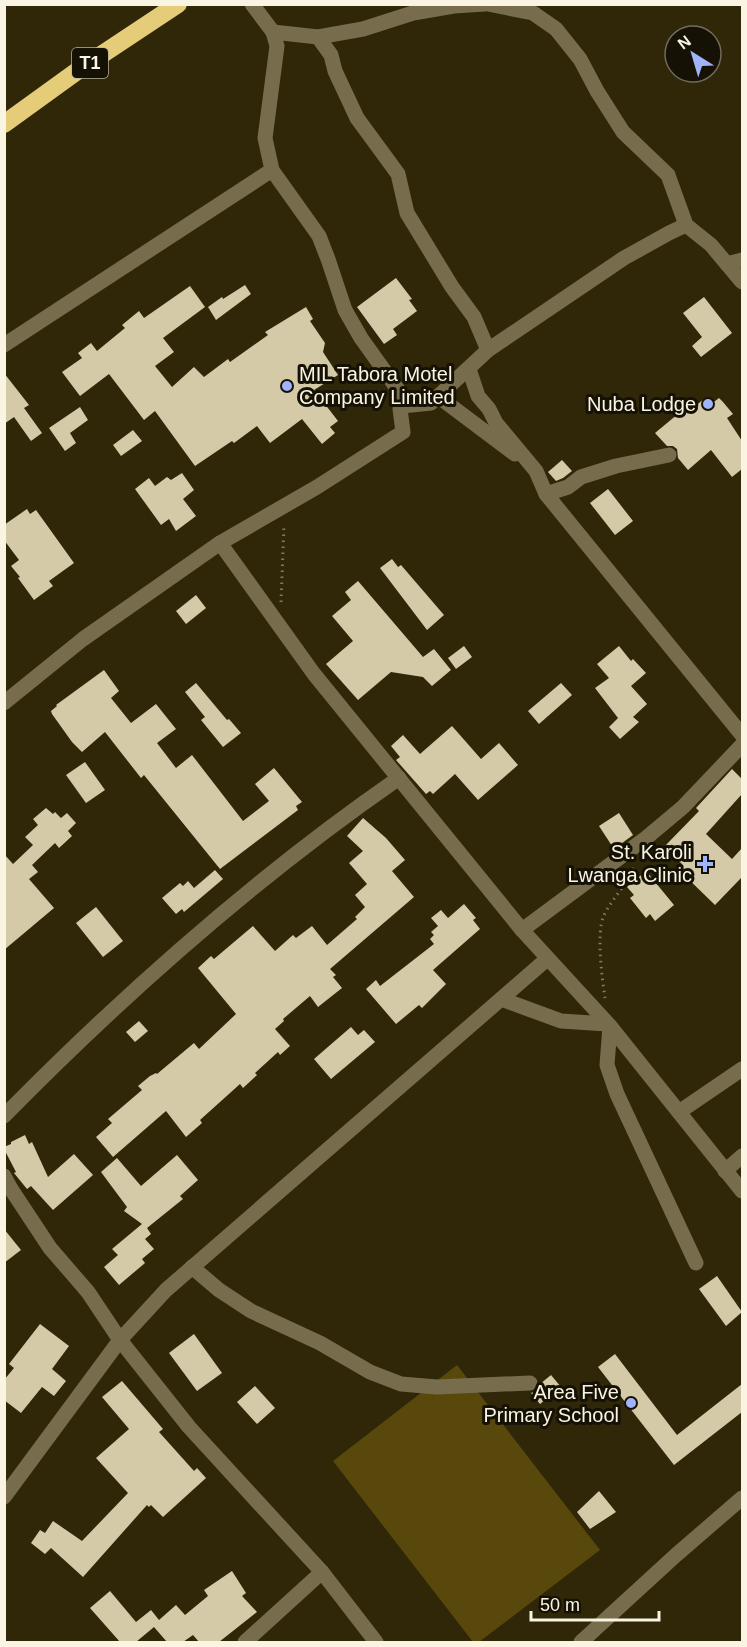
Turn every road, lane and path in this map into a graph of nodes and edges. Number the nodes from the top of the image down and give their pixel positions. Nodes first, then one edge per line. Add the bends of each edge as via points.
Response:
1 (178, 4) edge
2 (252, 4) edge
3 (487, 4) edge
4 (273, 32) junction
5 (318, 37) junction
6 (4, 124) edge
7 (272, 170) junction
8 (686, 225) junction
9 (742, 260) edge
10 (727, 264) junction
11 (742, 282) edge
12 (4, 345) edge
13 (489, 350) junction
14 (470, 369) junction
15 (439, 396) junction
16 (402, 406) junction
17 (669, 455) dead end
18 (536, 471) junction
19 (546, 495) junction
20 (285, 505) junction
21 (220, 543) junction
22 (280, 626) junction
23 (4, 703) edge
24 (742, 735) edge
25 (742, 745) edge
26 (399, 778) junction
27 (646, 838) junction
28 (522, 930) junction
29 (547, 959) junction
30 (501, 999) junction
31 (609, 1025) junction
32 (742, 1069) edge
33 (680, 1112) junction
34 (4, 1116) edge
35 (742, 1156) edge
36 (725, 1171) junction
37 (4, 1176) edge
38 (742, 1191) edge
39 (696, 1263) dead end
40 (192, 1267) junction
41 (120, 1340) junction
42 (530, 1383) dead end
43 (4, 1497) edge
44 (742, 1498) edge
45 (322, 1572) junction
46 (245, 1642) edge
47 (376, 1642) edge
48 (581, 1642) edge

1 - 6 highway, T1
2 - 4 street
3 - 5 street via 413,13 363,29
3 - 8 street via 533,13 556,29 580,59 623,132 668,175
4 - 5 street
4 - 7 street via 277,57 265,138
5 - 13 street via 331,56 357,118 398,174 407,213 474,317
7 - 12 street
7 - 16 street via 318,236 345,310 401,394
8 - 10 street
8 - 13 street via 624,258
9 - 10 street
10 - 11 street
13 - 14 street
14 - 15 street
14 - 18 street via 478,396
15 - 16 street via 431,403
15 - 18 street
16 - 20 street via 403,432
17 - 19 street via 581,477 568,488
18 - 19 street
19 - 24 street
20 - 21 street
20 - 22 path
21 - 22 street
21 - 23 street via 83,639
22 - 26 street
25 - 27 street via 683,807
26 - 28 street
26 - 34 street via 329,826 220,914 160,966
27 - 28 street
27 - 31 path via 628,883 603,916 602,975
28 - 29 street
29 - 30 street
29 - 31 street
30 - 31 street via 561,1022
30 - 40 street
31 - 33 street
31 - 39 street via 607,1065 617,1094
32 - 33 street
33 - 36 street
35 - 36 street
36 - 38 street
37 - 41 street via 50,1248 88,1292
40 - 41 street
40 - 42 street via 251,1311 401,1384 437,1387
41 - 43 street
41 - 45 street via 189,1427
44 - 48 street
45 - 46 street
45 - 47 street

